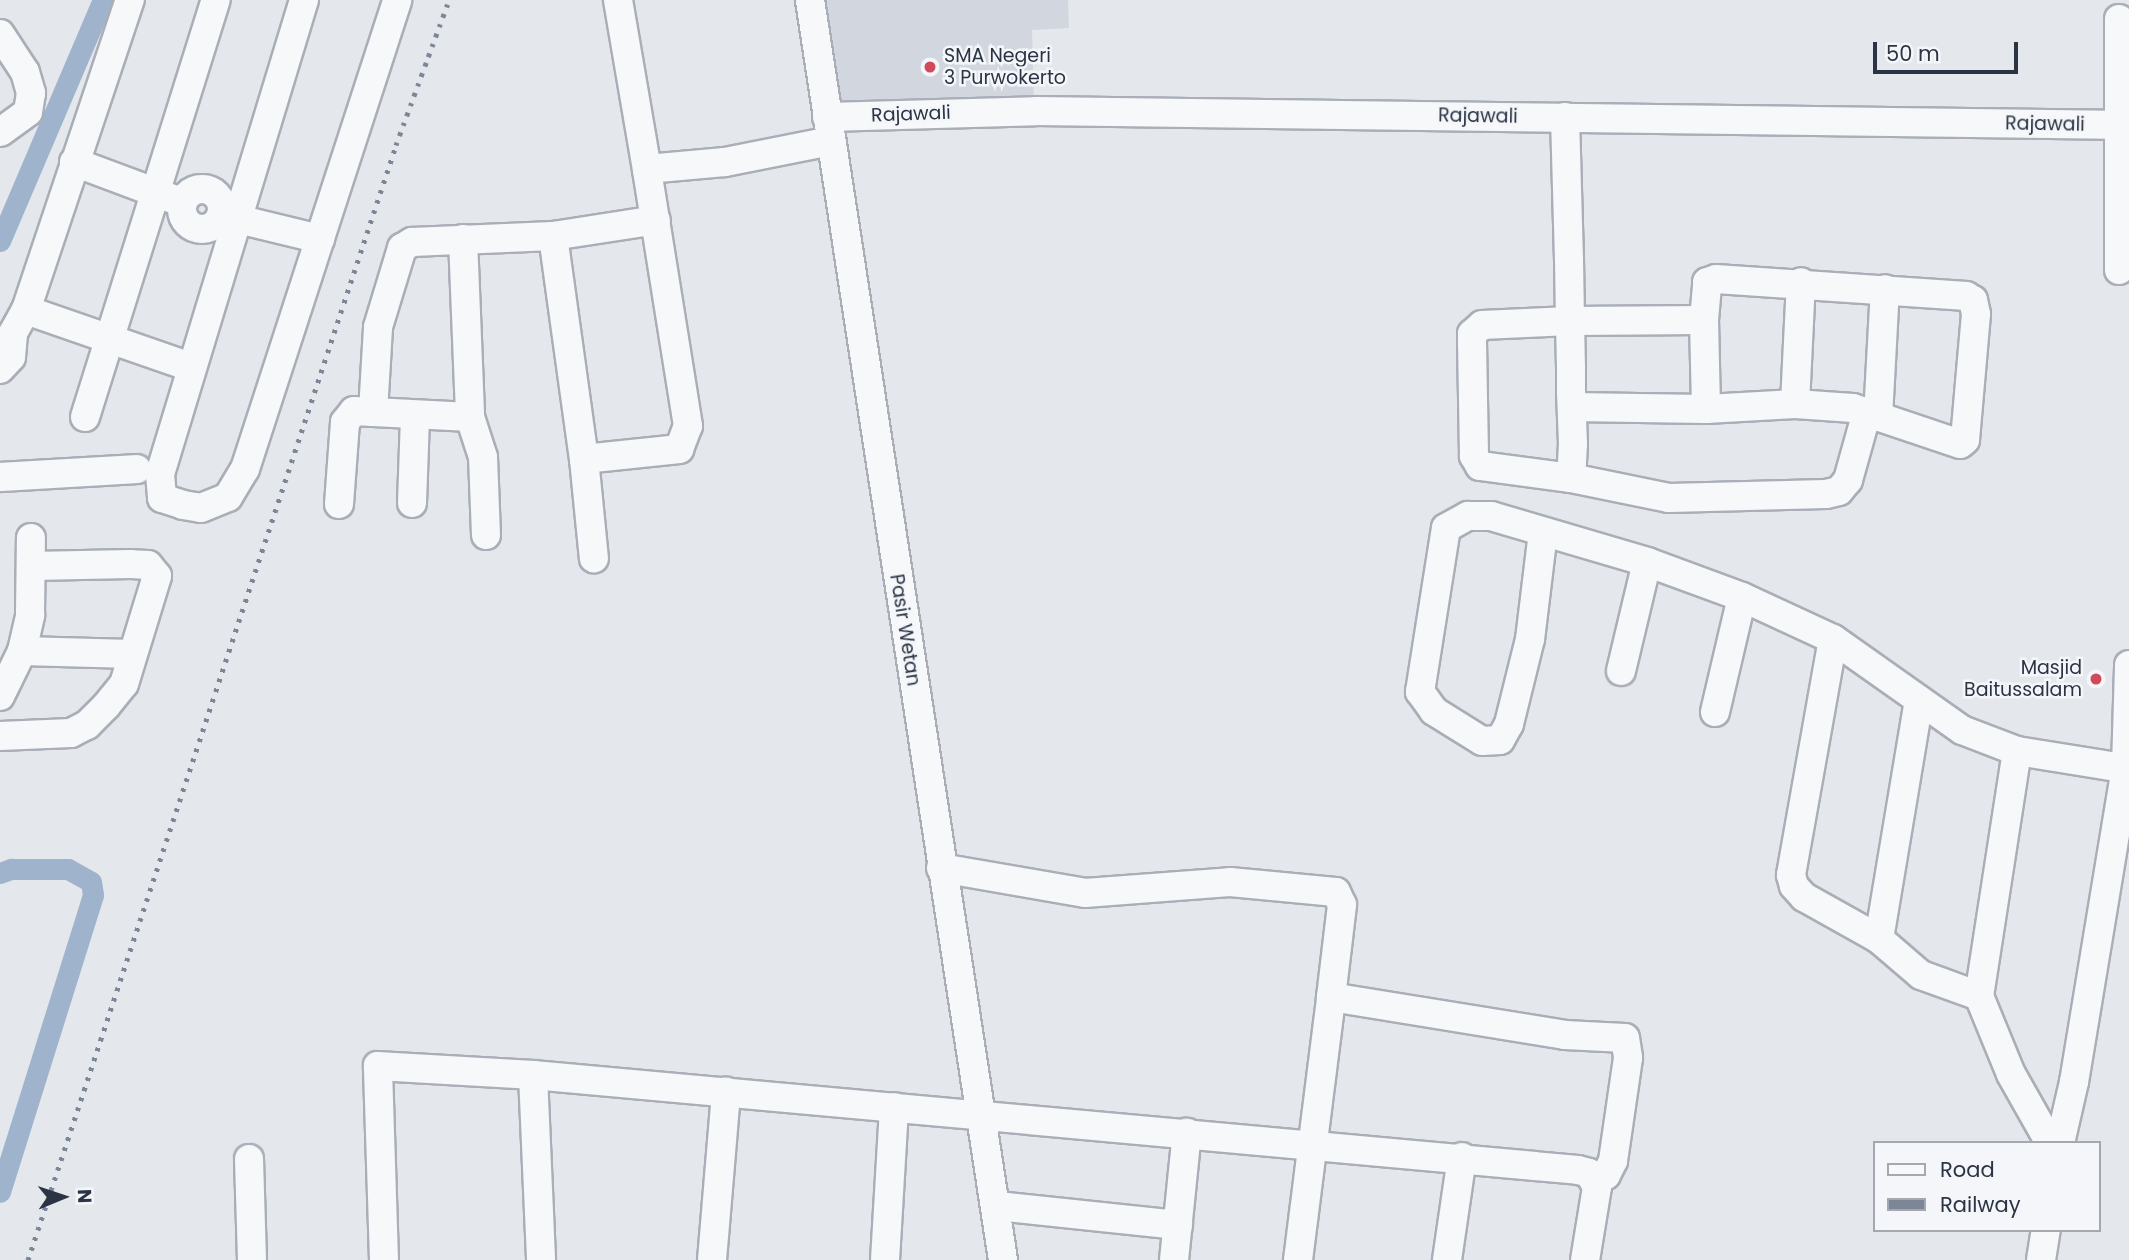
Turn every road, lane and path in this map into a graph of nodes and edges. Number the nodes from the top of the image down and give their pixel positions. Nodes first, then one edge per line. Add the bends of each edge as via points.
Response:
1 (130, 0) edge
2 (216, 0) edge
3 (304, 0) edge
4 (397, 0) edge
5 (618, 0) edge
6 (810, 0) edge
7 (2119, 19) dead end
8 (0, 34) edge
9 (1565, 117) junction
10 (2125, 125) edge
11 (829, 129) junction
12 (0, 132) edge
13 (74, 162) junction
14 (647, 169) junction
15 (170, 197) junction
16 (228, 217) junction
17 (656, 220) junction
18 (553, 236) junction
19 (320, 239) junction
20 (463, 239) junction
21 (2119, 270) dead end
22 (1801, 282) junction
23 (1885, 289) junction
24 (1704, 320) junction
25 (13, 321) edge
26 (1570, 321) junction
27 (108, 339) junction
28 (191, 367) junction
29 (0, 369) edge
30 (1795, 404) junction
31 (1572, 407) junction
32 (1706, 409) junction
33 (373, 412) junction
34 (1872, 414) junction
35 (415, 415) junction
36 (85, 417) dead end
37 (470, 417) junction
38 (584, 458) junction
39 (137, 469) dead end
40 (0, 477) edge
41 (1571, 478) junction
42 (412, 503) dead end
43 (339, 504) dead end
44 (1543, 532) junction
45 (486, 535) dead end
46 (31, 538) dead end
47 (594, 559) dead end
48 (1647, 562) junction
49 (33, 566) junction
50 (1742, 597) junction
51 (1833, 639) junction
52 (22, 651) junction
53 (132, 654) junction
54 (2129, 665) edge
55 (1621, 671) dead end
56 (0, 696) edge
57 (1919, 700) junction
58 (1715, 712) dead end
59 (0, 736) edge
60 (2017, 751) junction
61 (2127, 768) edge
62 (941, 868) junction
63 (1879, 939) junction
64 (1979, 996) junction
65 (1331, 997) junction
66 (533, 1075) junction
67 (726, 1092) junction
68 (894, 1107) junction
69 (982, 1115) junction
70 (1187, 1133) junction
71 (2049, 1141) edge
72 (2060, 1141) edge
73 (1313, 1148) junction
74 (1462, 1157) junction
75 (249, 1159) dead end
76 (1595, 1180) junction
77 (997, 1206) junction
78 (1178, 1225) junction
79 (2046, 1232) edge
80 (252, 1260) edge
81 (384, 1260) edge
82 (541, 1260) edge
83 (712, 1260) edge
84 (885, 1260) edge
85 (1003, 1260) edge
86 (1174, 1260) edge
87 (1298, 1260) edge
88 (1447, 1260) edge
89 (1585, 1260) edge
90 (2041, 1260) edge

1 - 13 street
2 - 15 street
3 - 16 street
4 - 19 street
5 - 14 street
6 - 11 street, Pasir Wetan
7 - 10 street
8 - 12 street via 25,72 31,93 28,112
9 - 10 street, Rajawali
9 - 11 street, Rajawali via 1036,111
9 - 26 street
10 - 21 street
11 - 14 street, Rajawali via 725,162
11 - 62 street, Pasir Wetan
13 - 15 street
13 - 25 street
14 - 17 street
15 - 16 street via 207,190 220,200
15 - 27 street
16 - 19 street
16 - 28 street
17 - 18 street
17 - 38 street via 688,426 686,439 679,449
18 - 20 street
18 - 38 street
19 - 28 street via 245,469 228,497 201,508 162,498 158,487
20 - 33 street via 412,242 402,248 378,327
20 - 37 street
22 - 23 street
22 - 24 street via 1711,279
22 - 30 street
23 - 34 street
23 - 34 street via 1966,296 1975,305 1964,443
24 - 26 street
24 - 32 street
25 - 27 street
25 - 29 street via 11,357
26 - 31 street
26 - 41 street via 1492,323 1476,328 1472,342 1476,462 1514,474
27 - 28 street
27 - 36 street
30 - 32 street
30 - 34 street
31 - 32 street
31 - 41 street
33 - 35 street
33 - 43 street via 354,411 345,422
34 - 41 street via 1848,480 1839,491 1826,494 1669,498
35 - 37 street
35 - 42 street
37 - 45 street via 483,457
38 - 47 street
39 - 40 street
44 - 44 street via 1530,639 1509,724 1500,740 1482,741 1434,711 1420,692 1446,528 1468,516 1491,516
44 - 48 street
46 - 49 street
48 - 50 street
48 - 55 street
49 - 52 street
49 - 53 street via 131,564 154,568 154,588
50 - 51 street
50 - 58 street
51 - 57 street
51 - 63 street via 1791,875 1804,897
52 - 53 street
52 - 56 street
53 - 59 street via 124,684 87,725 71,733
54 - 61 street
57 - 60 street via 1962,730
57 - 63 street
60 - 61 street
60 - 64 street
61 - 72 street via 2084,1030
62 - 65 street via 1086,893 1230,882 1336,892 1342,905
62 - 69 street, Pasir Wetan
63 - 64 street via 1921,975
64 - 71 street via 2011,1074
65 - 73 street
65 - 76 street via 1566,1035 1625,1038 1628,1058 1613,1161 1606,1175
66 - 67 street
66 - 81 street via 378,1066
66 - 82 street
67 - 68 street
67 - 83 street
68 - 69 street
68 - 84 street
69 - 70 street
69 - 77 street, Pasir Wetan
70 - 73 street
70 - 78 street
73 - 74 street
73 - 87 street
74 - 76 street via 1578,1170
74 - 88 street
75 - 80 street
76 - 89 street
77 - 78 street
77 - 85 street, Pasir Wetan
78 - 86 street
79 - 90 street

